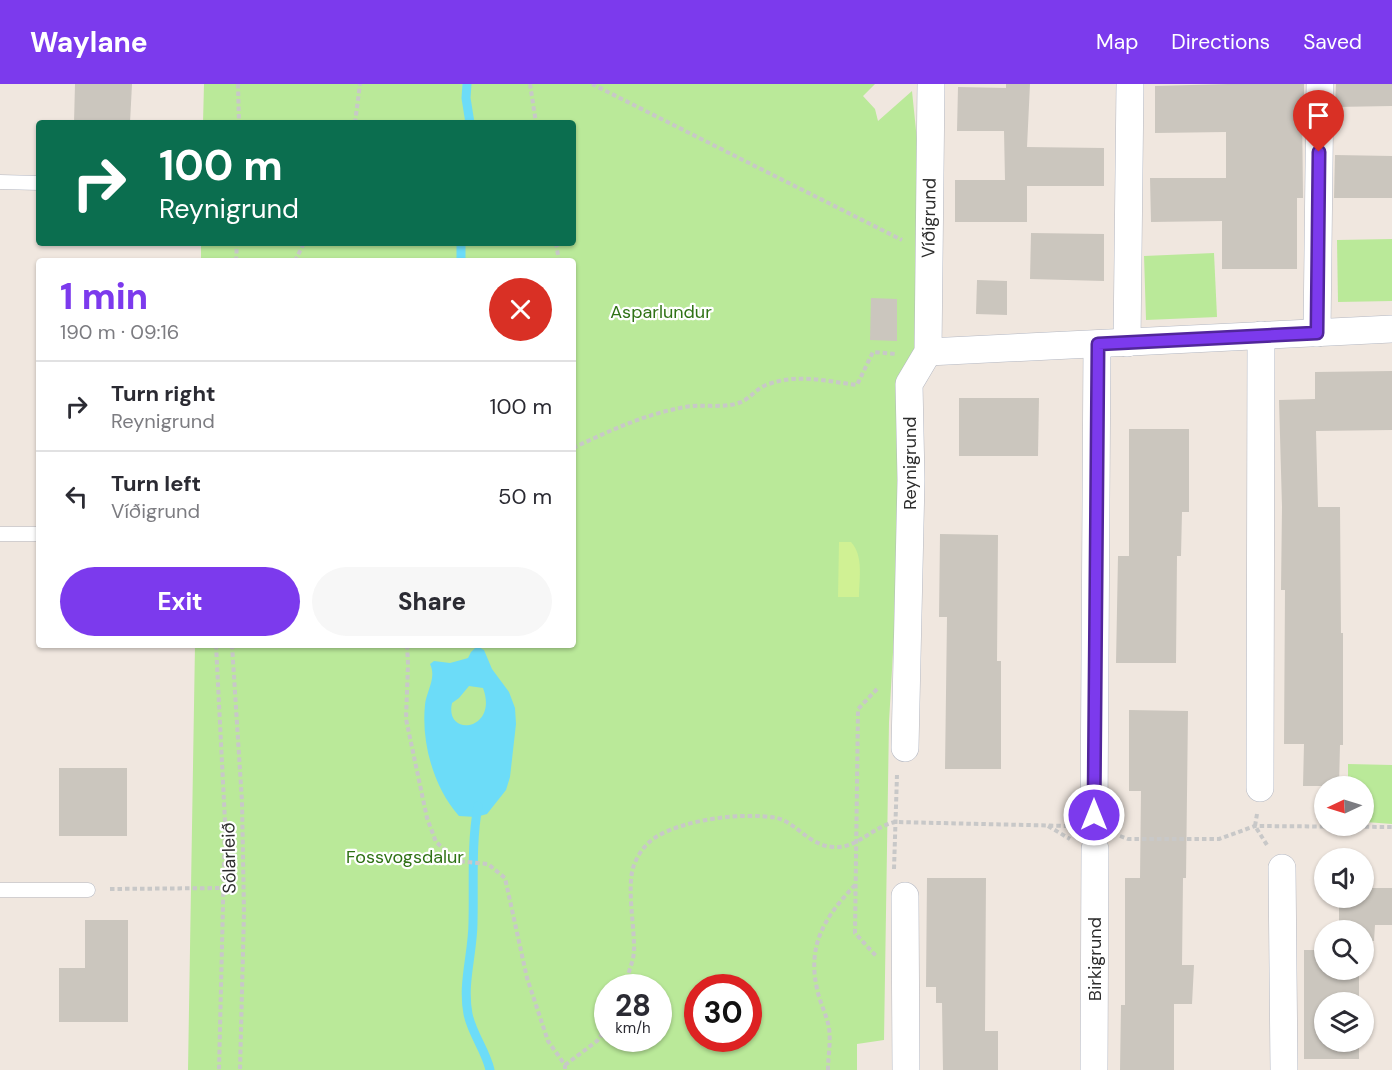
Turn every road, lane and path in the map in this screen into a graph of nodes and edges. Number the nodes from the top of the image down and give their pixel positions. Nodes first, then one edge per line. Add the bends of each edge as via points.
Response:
1 (238, 84) edge
2 (243, 84) edge
3 (360, 84) edge
4 (530, 84) edge
5 (591, 84) edge
6 (931, 84) edge
7 (1130, 84) edge
8 (1320, 84) edge
9 (239, 92) junction
10 (239, 120) edge
11 (355, 120) edge
12 (536, 120) edge
13 (0, 182) edge
14 (36, 183) edge
15 (928, 248) junction
16 (1392, 329) edge
17 (1317, 333) junction
18 (1261, 335) junction
19 (1127, 343) junction
20 (1098, 344) junction
21 (928, 352) junction
22 (897, 354) dead end
23 (576, 447) edge
24 (0, 534) edge
25 (36, 534) edge
26 (216, 648) edge
27 (232, 648) edge
28 (407, 648) edge
29 (905, 748) joint
30 (1260, 788) joint
31 (895, 822) junction
32 (1314, 825) edge
33 (1255, 826) junction
34 (1374, 826) edge
35 (1392, 827) edge
36 (1093, 831) junction
37 (1282, 868) joint
38 (856, 884) dead end
39 (223, 888) junction
40 (0, 890) edge
41 (88, 890) joint
42 (905, 896) joint
43 (628, 974) edge
44 (594, 1043) edge
45 (565, 1067) edge
46 (219, 1070) edge
47 (240, 1070) edge
48 (828, 1070) edge
49 (906, 1070) edge
50 (1094, 1070) edge
51 (1284, 1070) edge

1 - 9 path
2 - 9 path
3 - 11 path
4 - 12 path
5 - 15 path via 914,246
6 - 15 street, Víðigrund
7 - 19 street
8 - 17 street
9 - 10 path
13 - 14 lane
15 - 21 street, Víðigrund
16 - 17 street
17 - 18 street
18 - 19 street
18 - 30 street
19 - 20 street
20 - 21 street
20 - 36 street
21 - 29 street, Reynigrund via 909,384 911,480
22 - 23 path via 873,352 857,385 802,377 764,385 744,402 658,412
24 - 25 lane
26 - 39 path, Sólarleið via 224,784
27 - 47 path, Sólarleið via 242,802
28 - 45 path via 406,719 436,842 457,861 488,864 506,878 531,988 548,1041
29 - 31 path via 897,771
30 - 33 path
31 - 36 path
31 - 42 path via 894,873
31 - 43 path via 848,847 816,843 779,819 757,816 712,819 657,837 639,854 633,867 634,954
32 - 33 path
33 - 36 path via 1219,839 1128,839
33 - 37 path
34 - 35 path
36 - 50 street, Birkigrund
37 - 51 street
38 - 48 path via 825,922 814,959 814,978 829,1028
39 - 41 path
39 - 46 path, Sólarleið
40 - 41 lane
42 - 49 street
44 - 45 path

